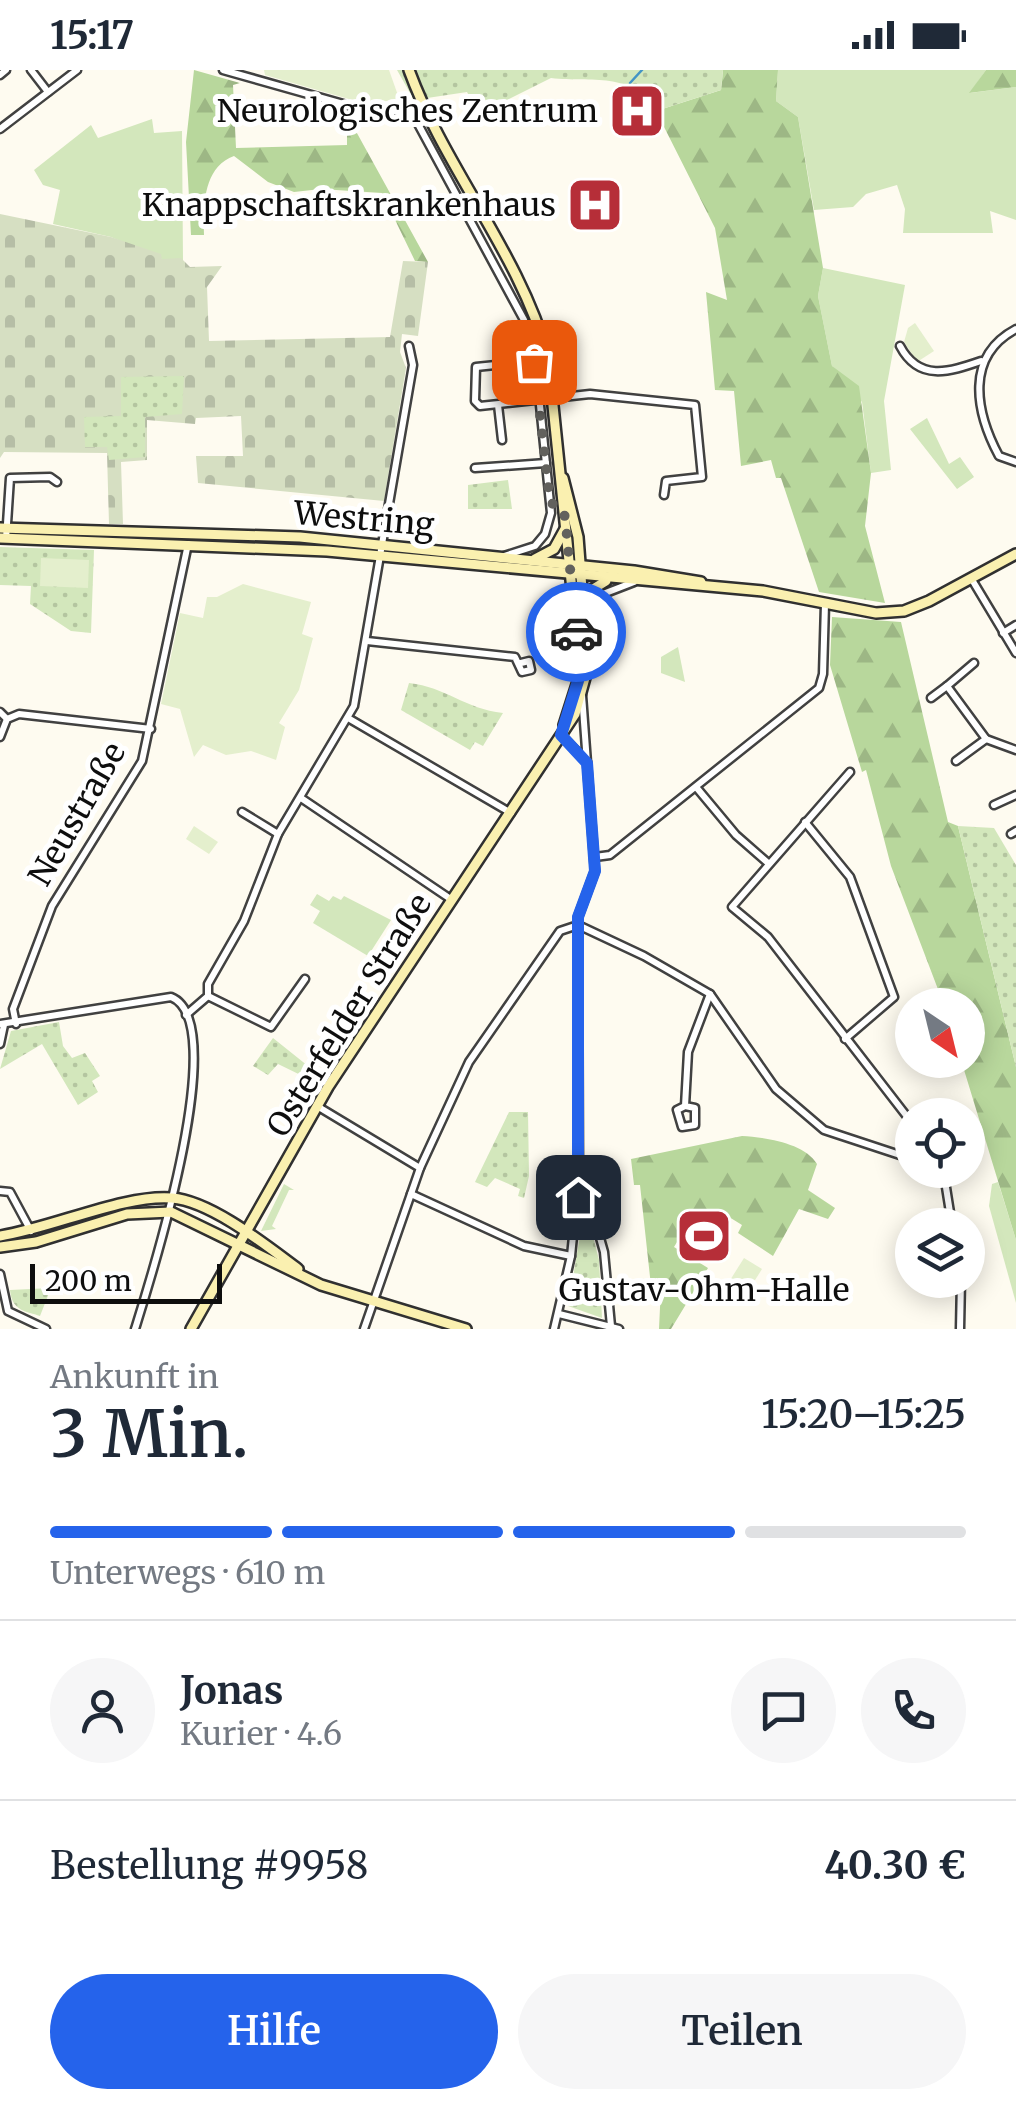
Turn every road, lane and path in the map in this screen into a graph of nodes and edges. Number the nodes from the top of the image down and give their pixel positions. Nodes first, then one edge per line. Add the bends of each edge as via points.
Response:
1 (6, 70) edge
2 (31, 70) edge
3 (77, 70) edge
4 (223, 70) edge
5 (409, 70) edge
6 (0, 75) edge
7 (48, 92) junction
8 (410, 111) junction
9 (424, 112) junction
10 (0, 129) edge
11 (492, 236) junction
12 (482, 242) junction
13 (533, 312) junction
14 (522, 318) junction
15 (1016, 329) edge
16 (409, 346) dead end
17 (900, 346) dead end
18 (534, 362) junction
19 (981, 362) junction
20 (552, 399) junction
21 (540, 400) junction
22 (498, 404) junction
23 (502, 440) dead end
24 (546, 462) junction
25 (1016, 462) edge
26 (476, 468) dead end
27 (563, 478) junction
28 (57, 482) dead end
29 (664, 495) dead end
30 (550, 502) junction
31 (564, 512) junction
32 (566, 526) junction
33 (3, 533) edge
34 (192, 534) junction
35 (187, 546) junction
36 (382, 551) junction
37 (1016, 554) edge
38 (500, 556) junction
39 (530, 560) junction
40 (575, 570) junction
41 (971, 578) junction
42 (609, 580) junction
43 (634, 582) junction
44 (714, 586) junction
45 (828, 605) junction
46 (582, 608) junction
47 (1016, 625) edge
48 (1003, 632) junction
49 (367, 641) junction
50 (1016, 653) edge
51 (520, 663) dead end
52 (974, 663) dead end
53 (588, 667) junction
54 (946, 686) junction
55 (582, 694) junction
56 (931, 698) dead end
57 (0, 712) edge
58 (348, 718) junction
59 (7, 720) junction
60 (150, 729) junction
61 (561, 735) junction
62 (0, 737) edge
63 (986, 739) junction
64 (1016, 750) edge
65 (956, 761) dead end
66 (587, 763) junction
67 (850, 772) dead end
68 (696, 787) junction
69 (1016, 795) edge
70 (300, 798) junction
71 (994, 806) dead end
72 (242, 812) dead end
73 (511, 812) junction
74 (804, 822) junction
75 (278, 834) junction
76 (595, 857) junction
77 (768, 862) junction
78 (452, 900) junction
79 (578, 925) junction
80 (305, 979) dead end
81 (710, 994) junction
82 (208, 996) junction
83 (186, 1015) junction
84 (2, 1024) edge
85 (16, 1024) junction
86 (845, 1040) junction
87 (0, 1044) edge
88 (895, 1102) edge
89 (317, 1106) junction
90 (685, 1106) dead end
91 (895, 1154) edge
92 (420, 1168) junction
93 (0, 1190) edge
94 (411, 1194) junction
95 (578, 1197) junction
96 (174, 1198) junction
97 (171, 1212) junction
98 (244, 1231) junction
99 (32, 1232) junction
100 (0, 1236) edge
101 (238, 1243) junction
102 (0, 1247) edge
103 (571, 1256) junction
104 (0, 1274) edge
105 (317, 1282) junction
106 (961, 1298) edge
107 (374, 1299) junction
108 (558, 1314) junction
109 (28, 1326) edge
110 (615, 1327) edge
111 (46, 1329) edge
112 (135, 1329) edge
113 (191, 1329) edge
114 (364, 1329) edge
115 (466, 1329) edge
116 (554, 1329) edge
117 (960, 1329) edge

1 - 6 street
2 - 7 street
3 - 7 street
4 - 8 street via 350,107
5 - 9 main road, Osterfelder Straße
7 - 10 street
8 - 9 street
8 - 12 street
9 - 11 main road, Osterfelder Straße
11 - 12 street
11 - 13 main road, Osterfelder Straße
12 - 14 street
13 - 14 street
13 - 20 main road, Osterfelder Straße via 548,357
14 - 18 street
15 - 19 street
16 - 36 street via 413,364
17 - 19 street via 915,366 931,373
18 - 21 street
18 - 22 street via 476,367 475,402
19 - 25 street via 985,424 999,456
20 - 21 street
20 - 27 main road, Osterfelder Straße
20 - 29 street via 590,394 695,405 702,474 666,482
21 - 22 street
21 - 24 street
22 - 23 street
24 - 26 street
24 - 30 street
27 - 31 main road, Osterfelder Straße
27 - 40 main road, Osterfelder Straße via 573,508
28 - 33 street via 10,478
30 - 31 street
30 - 38 street via 551,519 540,542
31 - 32 main road, Osterfelder Straße
32 - 39 main road via 554,549
32 - 40 main road, Osterfelder Straße
33 - 34 main road, Westring
33 - 35 main road, Westring
34 - 35 street, Neustraße
34 - 36 main road, Westring
35 - 36 main road, Westring
35 - 60 street, Neustraße
36 - 38 main road, Westring
36 - 40 main road, Westring
36 - 49 street
37 - 41 main road
38 - 39 main road, Westring
39 - 40 main road, Westring
40 - 42 main road, Westring
40 - 44 main road, Westring
40 - 46 main road, Osterfelder Straße
40 - 61 main road, Osterfelder Straße via 578,670
41 - 45 main road, Westring via 888,614
41 - 48 street
42 - 43 main road, Westring
42 - 46 main road via 593,589
43 - 44 main road, Westring
43 - 53 street, Osterfelder Straße via 598,600 598,664
44 - 45 main road, Westring
45 - 68 street via 818,688
46 - 53 main road, Osterfelder Straße
47 - 48 street
48 - 50 street
49 - 51 street via 515,657
49 - 58 street
52 - 54 street
53 - 55 main road, Osterfelder Straße
54 - 56 street
54 - 63 street
55 - 61 main road, Osterfelder Straße
55 - 66 street
57 - 59 street
58 - 70 street
58 - 73 street
59 - 60 street via 20,714
59 - 62 street
60 - 85 street, Neustraße via 142,761 46,918 13,1009
61 - 66 street
61 - 73 main road, Osterfelder Straße
63 - 64 street
63 - 65 street
66 - 76 street
67 - 74 street
68 - 76 street via 610,855
68 - 77 street
69 - 71 street
70 - 75 street
70 - 78 street
72 - 75 street
73 - 78 main road, Osterfelder Straße
74 - 77 street
74 - 86 street via 850,877 894,997
75 - 82 street
76 - 79 street
77 - 86 street via 732,908 768,937
78 - 89 main road, Osterfelder Straße
79 - 81 street
79 - 92 street via 560,931 496,1019
79 - 95 street
80 - 82 street via 271,1027
81 - 90 street via 688,1052
81 - 91 street via 802,1114 824,1130
82 - 83 street
83 - 85 street via 171,998
83 - 96 street via 192,1033 188,1122
84 - 85 street
84 - 87 street
86 - 88 street
89 - 92 street
89 - 98 main road, Osterfelder Straße
92 - 94 street
93 - 99 street via 10,1192
94 - 103 street via 524,1246
94 - 107 street
95 - 103 street
95 - 110 street via 589,1200 600,1237
96 - 97 street
96 - 98 main road
96 - 99 main road via 136,1201
97 - 101 main road
97 - 102 main road via 127,1214
97 - 112 street
98 - 101 main road, Osterfelder Straße
98 - 105 main road
99 - 100 main road
101 - 105 main road
101 - 113 main road, Osterfelder Straße
103 - 108 street
104 - 109 street via 8,1311
105 - 107 main road
106 - 117 street
107 - 114 street
107 - 115 main road
108 - 110 street
108 - 116 street
109 - 111 street

